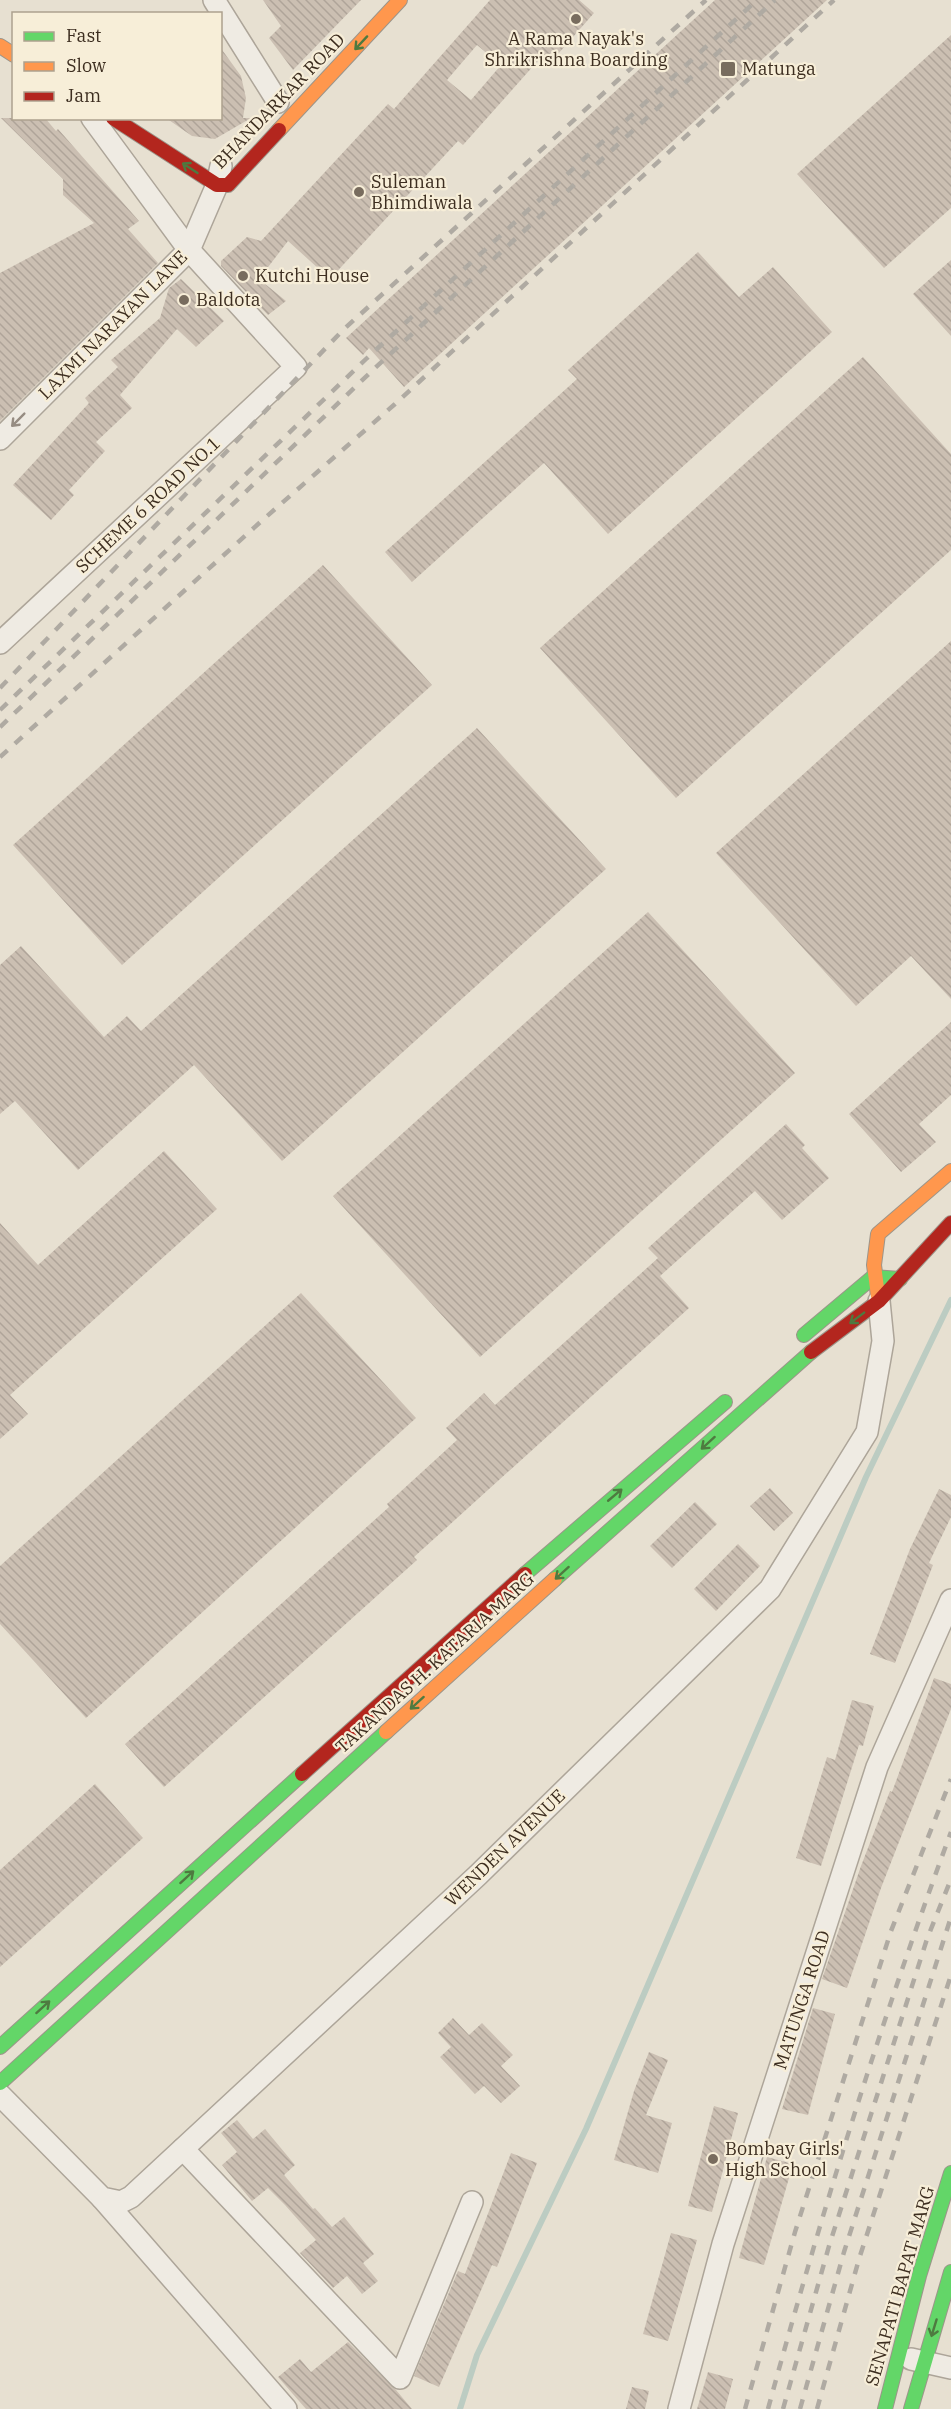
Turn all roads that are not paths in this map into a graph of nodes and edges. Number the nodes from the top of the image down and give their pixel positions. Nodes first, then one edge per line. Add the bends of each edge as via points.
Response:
1 (400, 0) edge
2 (222, 13) edge
3 (279, 102) dead end
4 (93, 120) edge
5 (116, 120) edge
6 (220, 167) junction
7 (189, 250) junction
8 (0, 439) edge
9 (0, 643) edge
10 (951, 1171) edge
11 (951, 1223) edge
12 (873, 1277) junction
13 (900, 1279) junction
14 (879, 1301) junction
15 (799, 1361) junction
16 (736, 1392) dead end
17 (592, 1514) junction
18 (607, 1532) junction
19 (951, 1600) edge
20 (0, 2047) edge
21 (0, 2084) edge
22 (0, 2095) edge
23 (183, 2149) junction
24 (951, 2173) edge
25 (102, 2198) junction
26 (471, 2202) dead end
27 (936, 2223) junction
28 (951, 2227) edge
29 (951, 2272) edge
30 (948, 2294) edge
31 (899, 2355) junction
32 (923, 2362) junction
33 (951, 2368) edge
34 (286, 2409) edge
35 (678, 2409) edge
36 (885, 2409) edge
37 (911, 2409) edge

1 -> 6 main road, BHANDARKAR ROAD via 228,184
2 - 3 street
4 - 7 street
6 -> 5 main road, BHANDARKAR ROAD
6 - 7 street, LAXMI NARAYAN LANE
7 -> 8 street, LAXMI NARAYAN LANE
7 - 9 street, SCHEME 6 ROAD NO.1 via 296,367
10 - 12 main road via 878,1234
11 - 13 main road, TAKANDAS H. KATARIA MARG
12 - 13 main road
12 - 14 main road
12 - 15 main road via 790,1347
13 - 14 main road, TAKANDAS H. KATARIA MARG
14 -> 15 main road, TAKANDAS H. KATARIA MARG
14 - 23 street, WENDEN AVENUE via 883,1341 867,1432 770,1589 478,1875
15 -> 18 main road, TAKANDAS H. KATARIA MARG
17 -> 16 main road, TAKANDAS H. KATARIA MARG
17 - 18 main road
20 -> 17 main road, TAKANDAS H. KATARIA MARG
18 -> 21 main road, TAKANDAS H. KATARIA MARG
19 - 35 street, MATUNGA ROAD via 878,1767 723,2244
22 - 25 street
23 - 25 street, WENDEN AVENUE via 131,2197 121,2202
23 - 26 street via 400,2378
24 - 27 main road, SENAPATI BAPAT MARG
25 - 34 street
27 - 28 main road
27 - 31 main road, SENAPATI BAPAT MARG
29 - 30 main road
30 -> 32 main road
31 - 32 street
31 - 36 main road, SENAPATI BAPAT MARG
32 - 33 street
32 - 37 main road

